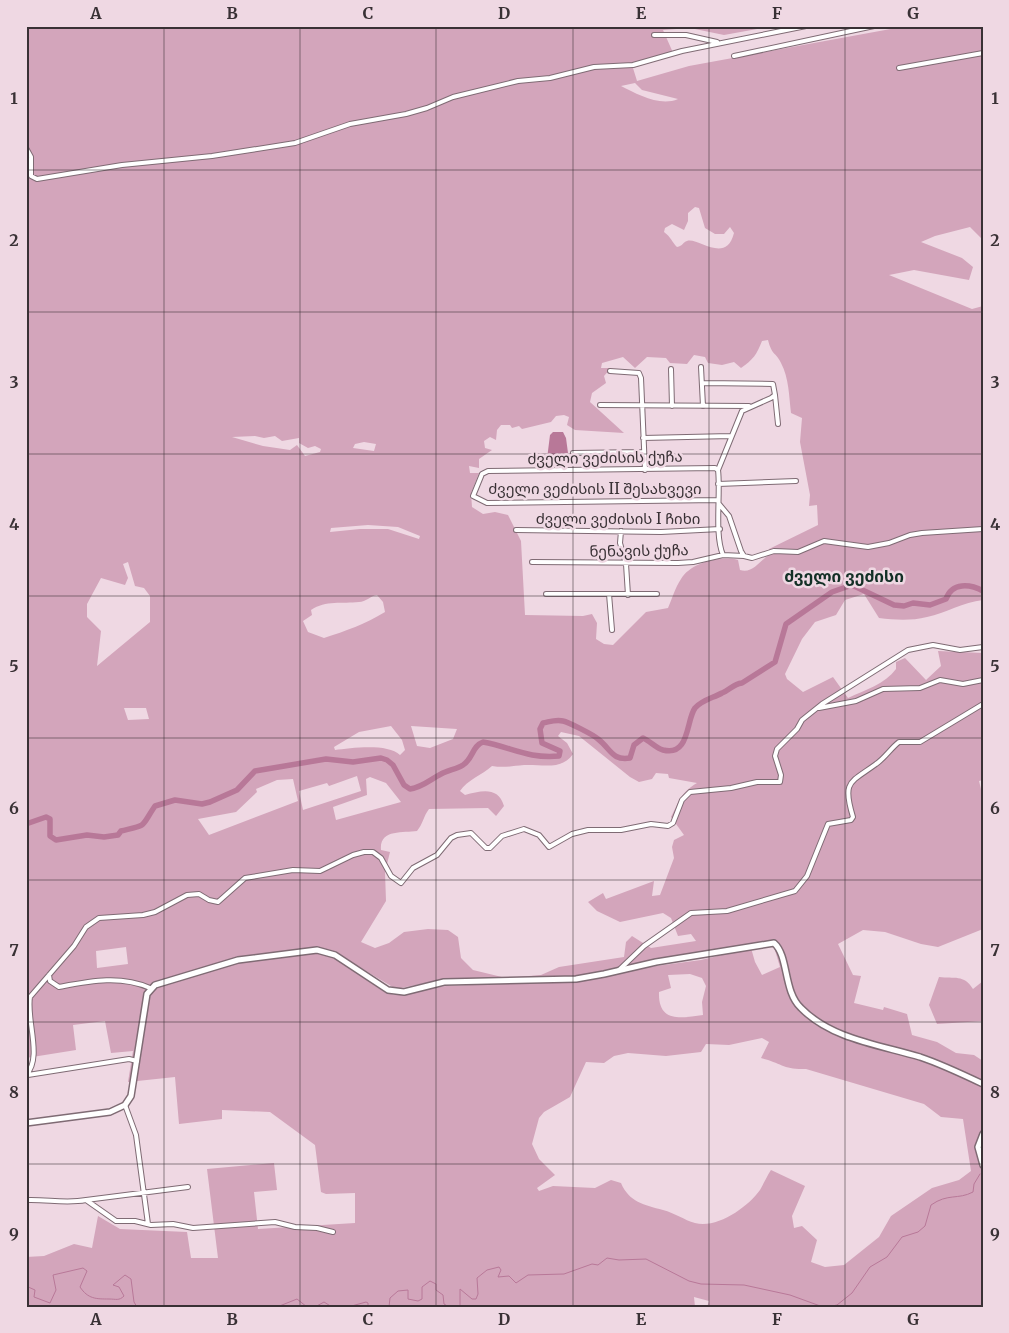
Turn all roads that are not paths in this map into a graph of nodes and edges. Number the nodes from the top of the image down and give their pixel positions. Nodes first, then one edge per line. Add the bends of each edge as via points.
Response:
1 (806, 26) edge
2 (874, 26) edge
3 (654, 35) dead end
4 (719, 43) junction
5 (983, 53) edge
6 (734, 56) dead end
7 (900, 68) dead end
8 (26, 148) edge
9 (701, 367) dead end
10 (671, 369) dead end
11 (610, 371) dead end
12 (703, 383) junction
13 (775, 395) junction
14 (600, 405) dead end
15 (642, 406) junction
16 (672, 406) junction
17 (703, 406) junction
18 (749, 406) junction
19 (778, 424) dead end
20 (731, 436) junction
21 (644, 438) junction
22 (644, 452) junction
23 (573, 453) dead end
24 (645, 470) junction
25 (718, 470) junction
26 (796, 481) dead end
27 (718, 484) junction
28 (473, 496) joint
29 (718, 502) junction
30 (983, 529) edge
31 (516, 530) dead end
32 (720, 530) junction
33 (621, 531) junction
34 (723, 555) junction
35 (744, 556) junction
36 (532, 562) dead end
37 (626, 564) junction
38 (546, 594) dead end
39 (609, 594) junction
40 (628, 594) junction
41 (657, 594) dead end
42 (612, 630) dead end
43 (983, 647) edge
44 (983, 680) edge
45 (983, 704) edge
46 (819, 708) junction
47 (618, 971) junction
48 (49, 975) junction
49 (150, 988) junction
50 (137, 1061) junction
51 (27, 1075) edge
52 (983, 1084) edge
53 (125, 1105) junction
54 (26, 1123) edge
55 (983, 1134) edge
56 (983, 1165) edge
57 (188, 1187) dead end
58 (144, 1193) junction
59 (26, 1200) edge
60 (86, 1200) junction
61 (148, 1224) junction
62 (333, 1232) dead end

1 - 4 street
2 - 6 street
3 - 4 street via 686,35
4 - 8 street via 633,65 594,67 550,78 518,81 460,95 406,114 350,124 295,143 212,156 36,180 31,176 31,157
5 - 7 street
9 - 12 street
10 - 16 street
11 - 15 street via 639,373
12 - 13 street via 773,384
12 - 17 street
13 - 18 street
13 - 19 street
14 - 15 street
15 - 16 street
15 - 21 street
16 - 17 street
17 - 18 street
18 - 20 street via 742,411
20 - 21 street
20 - 25 street
21 - 22 street
22 - 23 street
22 - 24 street
24 - 25 street, ძველი ვეძისის ქუჩა via 709,467
24 - 28 street, ძველი ვეძისის ქუჩა via 488,471 482,474
25 - 27 street
26 - 27 street
27 - 29 street
28 - 29 street, ძველი ვეძისის II შესახვევი via 486,503
29 - 32 street
29 - 35 street via 729,516
30 - 35 street via 922,533 868,546 824,541 798,552 774,551 752,558
31 - 33 street, ძველი ვეძისის I ჩიხი
32 - 33 street, ძველი ვეძისის I ჩიხი
32 - 34 street
33 - 37 street via 620,543
34 - 35 street, ნენავის ქუჩა
34 - 37 street, ნენავის ქუჩა via 693,562
36 - 37 street, ნენავის ქუჩა
37 - 40 street
38 - 39 street
39 - 40 street
39 - 42 street
40 - 41 street
43 - 46 street via 960,650 933,646 908,650
44 - 46 street via 964,684 940,680 920,688 883,689 856,701
45 - 47 street via 920,742 899,742 852,781 847,794 853,817 828,824 807,876 795,891 726,911 691,913 644,946
46 - 48 street via 802,720 797,730 777,749 775,756 780,782 757,782 690,792 682,800 673,823 668,826 651,824 621,830 588,830 572,834 549,847 539,836 524,828 502,836 490,848 471,833 465,833 451,838 431,860 414,868 401,883 396,882 373,852 353,855 320,871 293,870 246,878 218,902 199,894 187,895 143,916 100,918 86,927
47 - 49 street via 576,979 444,982 396,992 378,985 335,955 317,950 238,960
47 - 52 street via 720,950 774,943 780,950 789,991 795,1002 817,1021 837,1032 921,1058
48 - 49 street via 50,980 59,986 109,979
48 - 51 street via 30,997 28,1006 34,1054
49 - 50 street
50 - 51 street via 129,1059
50 - 53 street
53 - 54 street via 110,1112
53 - 58 street via 134,1128
55 - 56 street via 978,1147
57 - 58 street
58 - 60 street
58 - 61 street
59 - 60 street via 66,1204
60 - 61 street via 116,1222
61 - 62 street via 193,1228 275,1222

